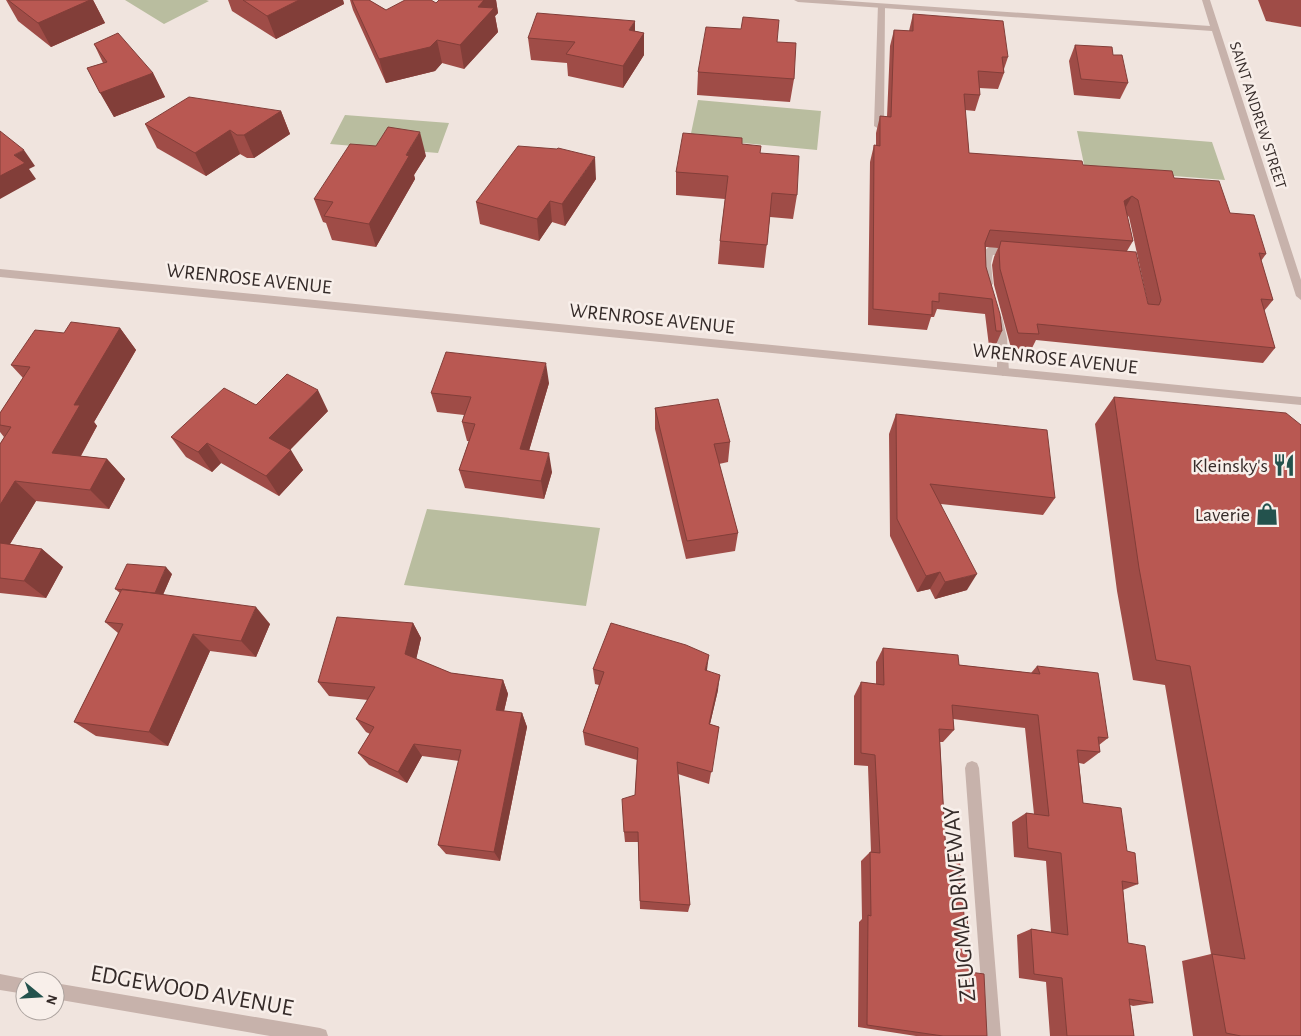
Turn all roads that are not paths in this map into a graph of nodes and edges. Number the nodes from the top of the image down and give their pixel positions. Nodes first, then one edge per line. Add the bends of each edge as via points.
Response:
1 (798, 0) edge
2 (1206, 0) edge
3 (881, 6) junction
4 (1215, 29) junction
5 (880, 126) edge
6 (1023, 253) edge
7 (0, 273) edge
8 (990, 292) edge
9 (1301, 296) edge
10 (995, 310) edge
11 (1003, 372) junction
12 (1301, 401) edge
13 (972, 768) dead end
14 (0, 982) edge
15 (15, 984) edge
16 (65, 993) edge
17 (320, 1036) edge
18 (994, 1036) edge

1 - 3 street
2 - 4 street, SAINT ANDREW STREET
3 - 4 street
3 - 5 street
4 - 9 street, SAINT ANDREW STREET
6 - 8 street via 989,251 986,263
7 - 11 street, WRENROSE AVENUE
10 - 11 street via 1002,338
11 - 12 street, WRENROSE AVENUE
13 - 18 street, ZEUGMA DRIVEWAY
14 - 15 street
16 - 17 street, EDGEWOOD AVENUE

